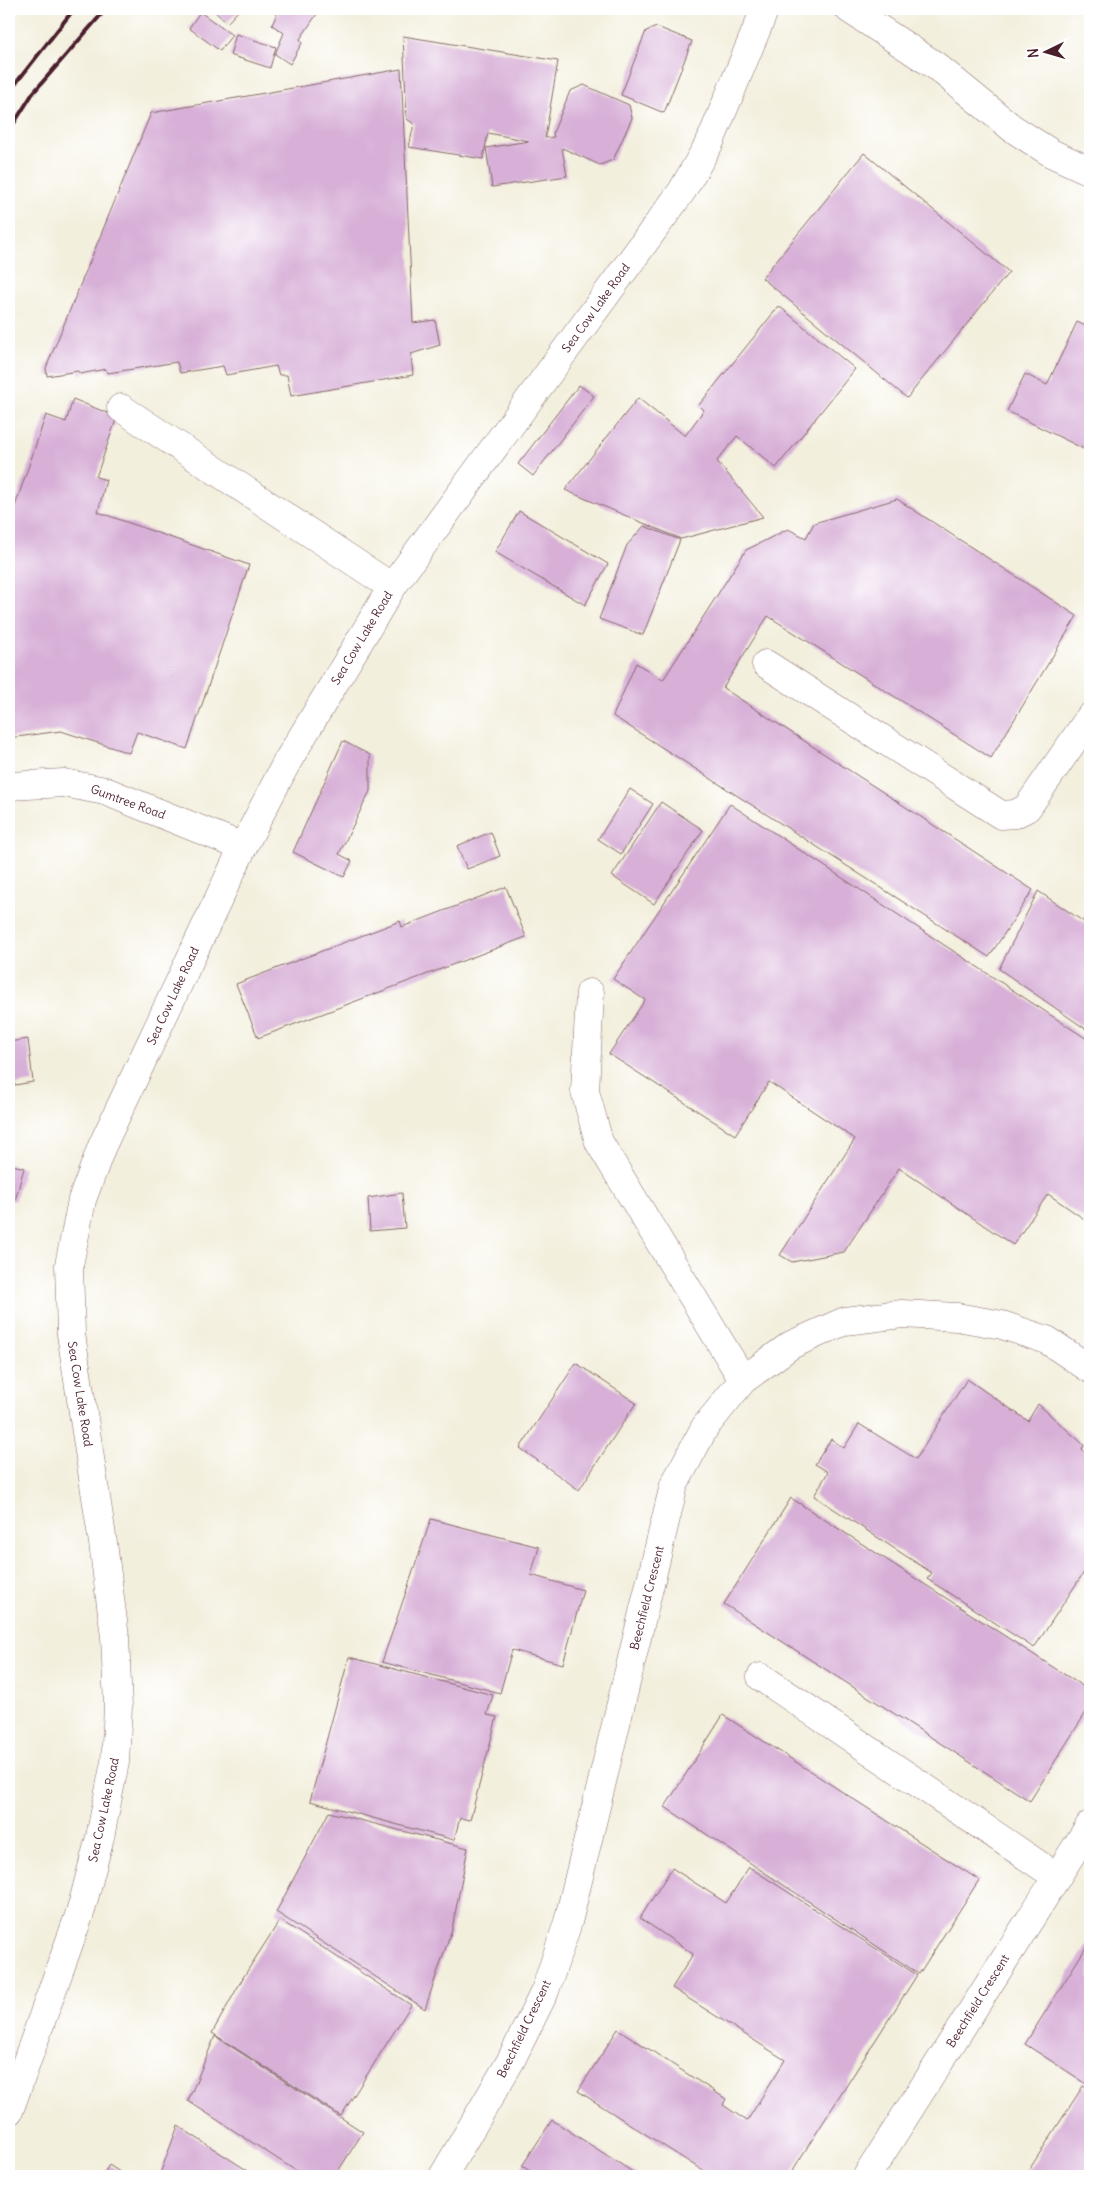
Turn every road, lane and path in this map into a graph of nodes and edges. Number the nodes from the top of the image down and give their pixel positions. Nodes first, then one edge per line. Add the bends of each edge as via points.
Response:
1 (765, 9) edge
2 (849, 9) edge
3 (1090, 171) edge
4 (121, 408) dead end
5 (392, 587) junction
6 (766, 664) dead end
7 (1090, 717) edge
8 (9, 786) edge
9 (243, 847) junction
10 (590, 993) dead end
11 (1090, 1369) edge
12 (743, 1380) junction
13 (761, 1677) dead end
14 (1086, 1842) edge
15 (1057, 1877) junction
16 (9, 2111) edge
17 (443, 2176) edge
18 (867, 2176) edge

1 - 5 street, Sea Cow Lake Road via 710,142 682,191
2 - 3 street via 936,66 1012,128 1051,153
4 - 5 street
5 - 9 street, Sea Cow Lake Road via 287,762
6 - 7 street via 1001,815 1015,814 1027,808
8 - 9 street, Gumtree Road via 64,783 105,791
9 - 16 street, Sea Cow Lake Road via 102,1146 82,1200 69,1265 71,1334 115,1637 118,1706 115,1762 81,1910
10 - 12 street via 586,1091 599,1142
11 - 12 street, Beechfield Crescent via 1047,1340 1002,1325 957,1317 902,1314 845,1321 791,1345
12 - 17 street, Beechfield Crescent via 706,1427 674,1485 568,1922 545,1991 510,2062
13 - 15 street
14 - 15 street, Beechfield Crescent
15 - 18 street, Beechfield Crescent

